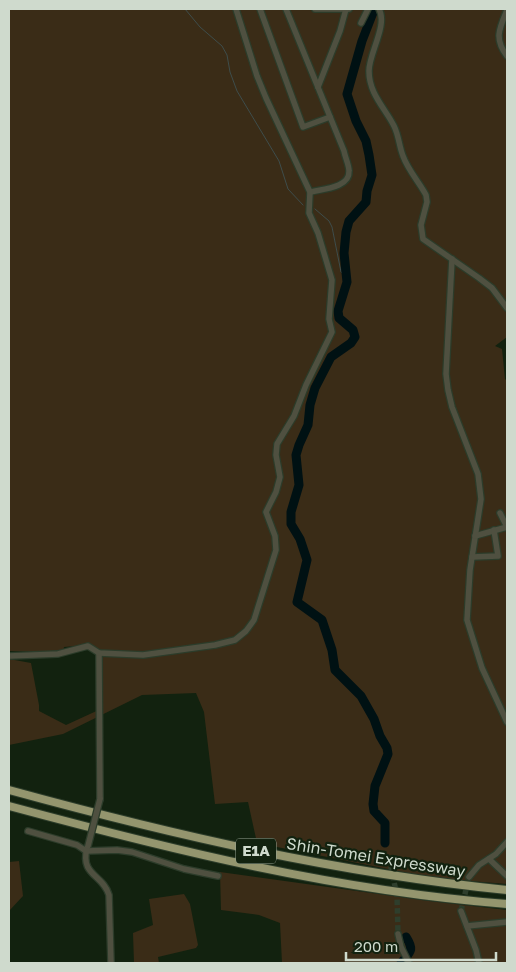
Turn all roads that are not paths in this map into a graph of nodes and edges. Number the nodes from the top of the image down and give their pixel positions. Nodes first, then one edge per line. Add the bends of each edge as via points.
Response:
1 (236, 9) edge
2 (260, 9) edge
3 (286, 9) edge
4 (315, 9) edge
5 (347, 9) edge
6 (368, 9) edge
7 (379, 9) edge
8 (507, 10) edge
9 (361, 23) dead end
10 (507, 56) edge
11 (318, 87) junction
12 (330, 117) junction
13 (310, 192) junction
14 (452, 259) junction
15 (507, 308) edge
16 (500, 512) dead end
17 (507, 527) edge
18 (494, 530) junction
19 (475, 536) junction
20 (472, 557) junction
21 (99, 653) junction
22 (9, 656) edge
23 (507, 722) edge
24 (9, 790) edge
25 (9, 806) edge
26 (28, 831) dead end
27 (507, 842) edge
28 (87, 848) junction
29 (489, 859) junction
30 (218, 876) dead end
31 (507, 876) edge
32 (469, 877) tunnel mouth
33 (507, 890) edge
34 (507, 904) edge
35 (461, 911) tunnel mouth
36 (507, 922) edge
37 (467, 926) junction
38 (398, 934) tunnel mouth
39 (112, 963) edge
40 (409, 963) edge
41 (479, 963) edge

1 - 13 street via 257,76
2 - 12 street via 303,127
3 - 11 street
4 - 5 street
5 - 11 street
6 - 9 street
7 - 14 street via 382,20 369,71 374,96 396,129 402,155 426,195 421,225 423,239
8 - 10 street via 499,29 499,42
11 - 12 street
12 - 13 street via 344,151 349,172 347,180 340,185
13 - 21 street via 309,213 332,280 329,319 332,332 294,416 277,444 280,478 266,512 275,536 276,550 254,620 235,640 215,646 143,655
14 - 15 street via 492,288
14 - 19 street via 447,382 452,408 479,480 481,499
16 - 17 street
17 - 18 street
18 - 19 street
18 - 20 street via 498,556
19 - 20 street
20 - 23 street via 466,620 482,668
21 - 22 street via 88,646 58,654
21 - 28 street, bridge via 100,799
24 - 33 highway, Shin-Tomei Expressway / E1A via 144,826 278,856
25 - 34 highway, Shin-Tomei Expressway / E1A via 134,839 272,870 420,894
26 - 28 street
27 - 29 street
28 - 30 street via 132,852
28 - 39 street via 86,863 90,873 107,888 109,895
29 - 31 street
29 - 32 street
35 - 37 street
36 - 37 street
37 - 41 street
38 - 40 street

